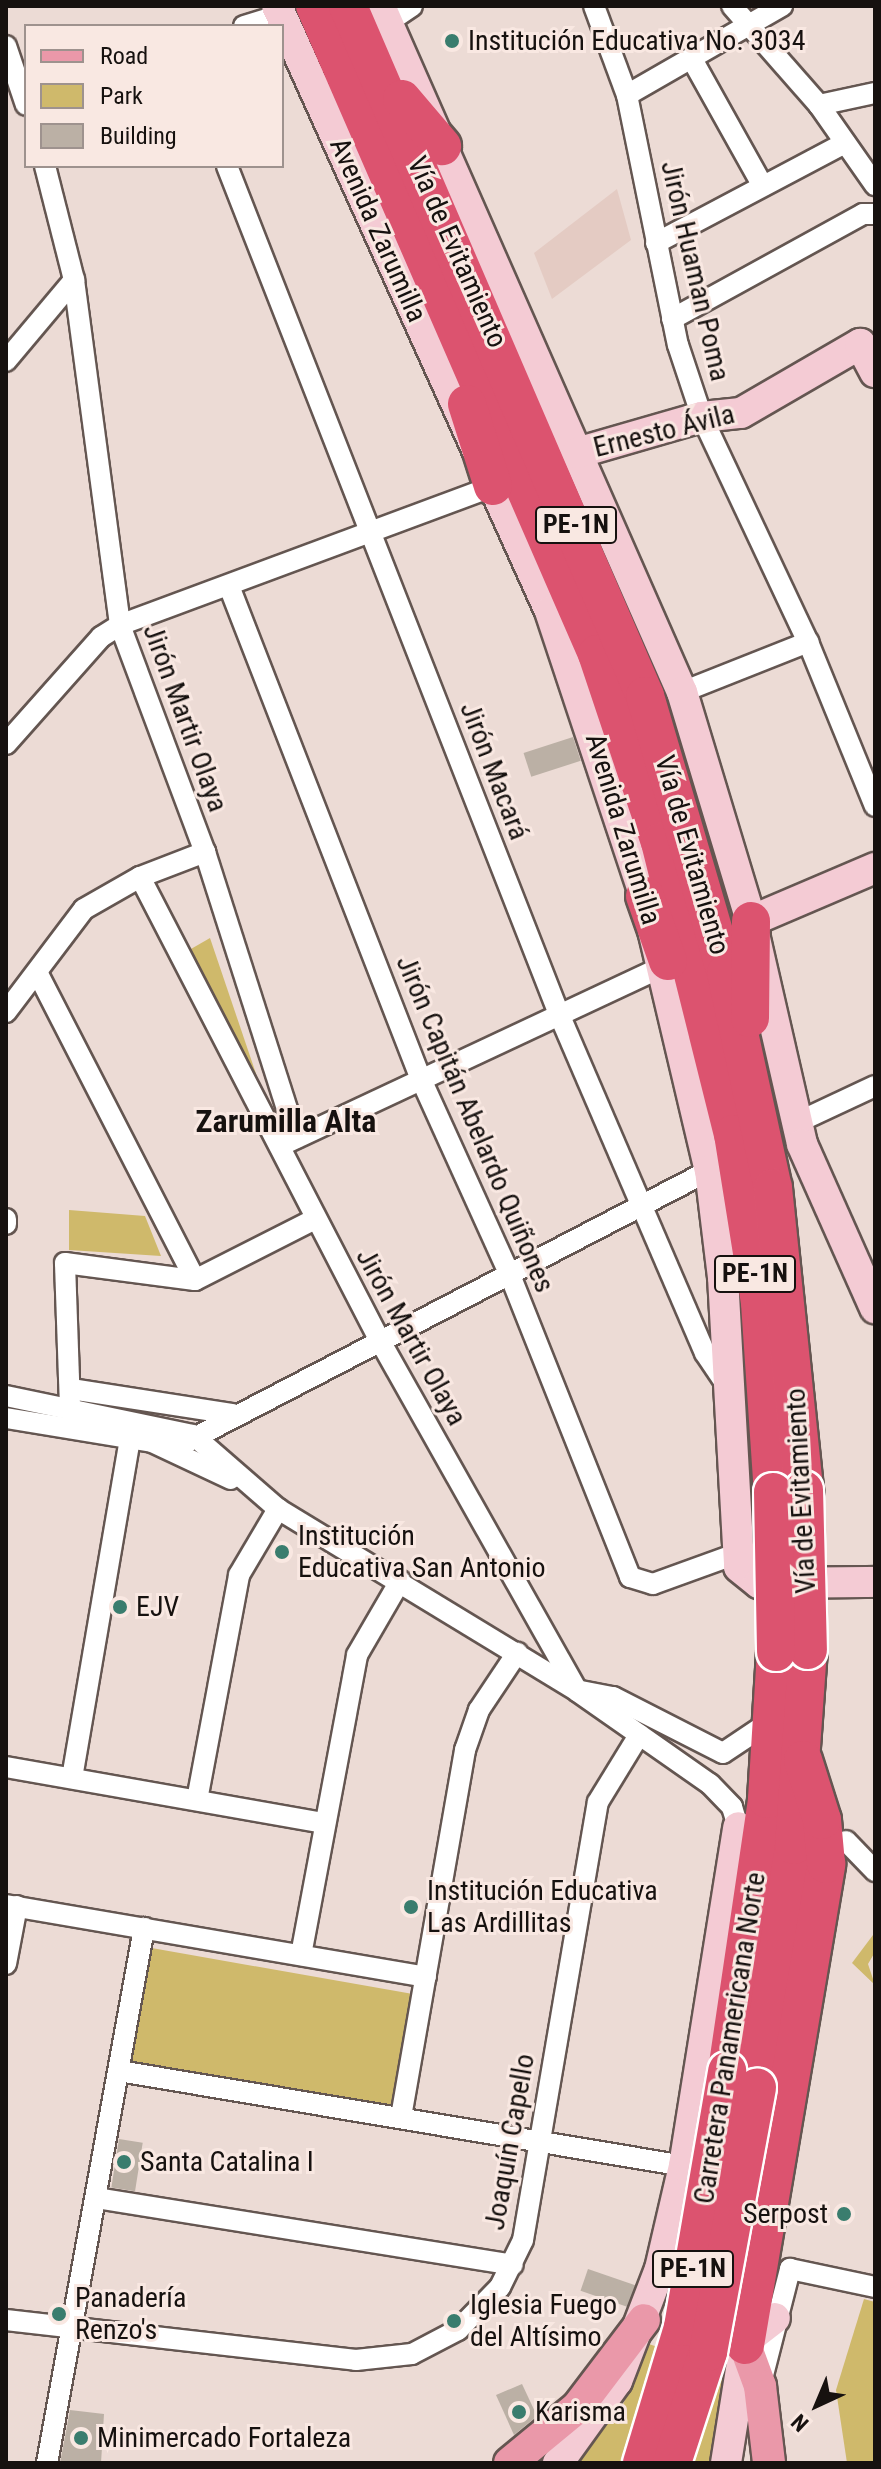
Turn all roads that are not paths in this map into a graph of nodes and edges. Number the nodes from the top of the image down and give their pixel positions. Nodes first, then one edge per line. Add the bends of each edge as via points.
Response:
1 (348, 6) edge
2 (412, 6) edge
3 (594, 6) edge
4 (732, 6) edge
5 (782, 6) edge
6 (291, 9) edge
7 (384, 14) edge
8 (250, 24) edge
9 (752, 24) junction
10 (6, 46) edge
11 (693, 61) junction
12 (374, 65) junction
13 (292, 67) edge
14 (875, 93) edge
15 (24, 94) edge
16 (627, 95) junction
17 (819, 105) junction
18 (442, 146) junction
19 (850, 148) junction
20 (875, 158) edge
21 (46, 168) edge
22 (228, 168) edge
23 (875, 185) edge
24 (763, 186) junction
25 (875, 214) edge
26 (656, 243) junction
27 (425, 255) junction
28 (74, 280) junction
29 (672, 319) junction
30 (867, 340) edge
31 (6, 361) edge
32 (875, 372) edge
33 (702, 417) junction
34 (577, 453) junction
35 (493, 486) junction
36 (371, 532) junction
37 (229, 586) junction
38 (120, 625) junction
39 (808, 642) junction
40 (682, 692) junction
41 (6, 744) edge
42 (875, 806) edge
43 (205, 852) junction
44 (875, 868) edge
45 (140, 877) junction
46 (645, 896) junction
47 (751, 921) junction
48 (664, 966) junction
49 (37, 972) junction
50 (6, 1012) edge
51 (559, 1014) junction
52 (732, 1062) junction
53 (420, 1077) junction
54 (875, 1086) edge
55 (796, 1123) junction
56 (287, 1142) junction
57 (710, 1170) junction
58 (640, 1207) junction
59 (315, 1219) junction
60 (510, 1275) junction
61 (195, 1280) junction
62 (872, 1292) edge
63 (379, 1339) junction
64 (729, 1388) junction
65 (6, 1396) edge
66 (70, 1398) junction
67 (233, 1414) junction
68 (6, 1418) edge
69 (193, 1435) junction
70 (130, 1438) junction
71 (173, 1449) junction
72 (259, 1494) junction
73 (278, 1509) junction
74 (736, 1554) junction
75 (400, 1581) junction
76 (875, 1582) edge
77 (792, 1651) junction
78 (517, 1653) junction
79 (577, 1691) junction
80 (768, 1714) junction
81 (639, 1735) junction
82 (803, 1760) junction
83 (6, 1767) edge
84 (72, 1778) junction
85 (197, 1800) junction
86 (325, 1823) junction
87 (738, 1827) junction
88 (846, 1841) dead end
89 (875, 1871) edge
90 (11, 1906) edge
91 (144, 1928) junction
92 (301, 1955) junction
93 (6, 1964) edge
94 (426, 1977) junction
95 (119, 2071) junction
96 (742, 2080) junction
97 (401, 2117) junction
98 (540, 2141) junction
99 (684, 2166) junction
100 (96, 2198) junction
101 (513, 2265) junction
102 (875, 2287) edge
103 (775, 2318) junction
104 (6, 2320) edge
105 (644, 2320) junction
106 (72, 2331) junction
107 (745, 2345) junction
108 (760, 2386) junction
109 (47, 2463) edge
110 (510, 2463) edge
111 (558, 2463) edge
112 (642, 2463) edge
113 (672, 2463) edge
114 (726, 2463) edge
115 (769, 2463) edge

1 - 12 highway, Vía de Evitamiento / PE-1N
2 - 7 street
3 - 16 street, Jirón Huaman Poma
4 - 9 street
5 - 9 street
6 - 8 street
6 - 13 main road, Avenida Zarumilla
6 - 27 highway, Vía de Evitamiento / PE-1N
7 - 18 main road
9 - 11 street
9 - 17 street
10 - 15 street
11 - 16 street
11 - 24 street
12 - 18 highway
12 - 52 highway, Vía de Evitamiento / PE-1N via 645,696
13 - 35 main road, Avenida Zarumilla
14 - 17 street
16 - 26 street, Jirón Huaman Poma
17 - 19 street
18 - 34 main road
19 - 20 street
19 - 23 street
19 - 24 street
21 - 28 street, Jirón Martir Olaya
22 - 36 street, Jirón Macará
24 - 26 street
25 - 29 street via 863,214
26 - 29 street, Jirón Huaman Poma
27 - 35 highway
27 - 52 highway, Vía de Evitamiento / PE-1N via 602,667
28 - 31 street
28 - 38 street, Jirón Martir Olaya
29 - 33 street, Jirón Huaman Poma
30 - 32 main road
30 - 33 main road, Ernesto Ávila via 741,413
33 - 34 main road, Ernesto Ávila
33 - 39 street, Jirón Huaman Poma
34 - 40 main road
35 - 36 street
35 - 46 main road, Avenida Zarumilla via 588,714
36 - 37 street
36 - 51 street, Jirón Macará
37 - 38 street
37 - 53 street, Jirón Capitán Abelardo Quiñones
38 - 41 street via 101,637
38 - 43 street, Jirón Martir Olaya
39 - 40 street
39 - 42 street, Jirón Huaman Poma
40 - 47 main road
43 - 45 street
43 - 56 street, Jirón Martir Olaya
44 - 47 main road
45 - 49 street via 84,909
45 - 56 street, Jirón Martir Olaya
46 - 48 main road, Avenida Zarumilla
46 - 52 highway via 691,1026
47 - 52 highway
47 - 55 main road
48 - 51 street
48 - 57 main road, Avenida Zarumilla
49 - 50 street
49 - 61 street
51 - 53 street
51 - 58 street, Jirón Macará
52 - 77 highway, Vía de Evitamiento / PE-1N, bridge via 789,1491
53 - 56 street
53 - 60 street, Jirón Capitán Abelardo Quiñones
54 - 55 street
55 - 62 main road
56 - 59 street, Jirón Martir Olaya
57 - 58 street
57 - 64 main road, Avenida Zarumilla
58 - 60 street
58 - 64 street, Jirón Macará via 705,1353
59 - 61 street
59 - 63 street, Jirón Martir Olaya
60 - 63 street
60 - 74 street, Jirón Capitán Abelardo Quiñones via 630,1577 653,1584
61 - 66 street via 65,1263
63 - 67 street
63 - 79 street, Jirón Martir Olaya
64 - 74 main road, Avenida Zarumilla
65 - 66 street
66 - 67 street
66 - 69 street
67 - 69 street
68 - 70 street
69 - 71 street
69 - 72 street
70 - 71 street
70 - 84 street
71 - 72 street
72 - 73 street
73 - 75 street
73 - 85 street via 239,1575
74 - 76 main road via 741,1572 759,1583
75 - 78 street
75 - 86 street via 357,1655
77 - 80 highway, Vía de Evitamiento / PE-1N
77 - 82 highway, Vía de Evitamiento / PE-1N
78 - 79 street
78 - 94 street via 479,1710 465,1750
79 - 80 street via 613,1697 723,1753
79 - 81 street
80 - 87 highway via 750,1750
80 - 96 highway, Carretera Panamericana Norte / PE-1N
81 - 87 street via 722,1793
81 - 98 street, Joaquín Capello via 598,1802
82 - 96 highway, Carretera Panamericana Norte / PE-1N
82 - 107 highway via 822,1820 826,1864
83 - 84 street
84 - 85 street
85 - 86 street
86 - 92 street
87 - 99 main road
88 - 89 street
90 - 91 street
90 - 93 street
91 - 92 street
91 - 95 street
92 - 94 street
94 - 97 street
95 - 97 street
95 - 100 street
96 - 112 highway, Carretera Panamericana Norte / PE-1N, bridge via 683,2327
96 - 113 highway, Carretera Panamericana Norte / PE-1N, bridge via 708,2352
97 - 98 street
98 - 99 street
98 - 101 street, Joaquín Capello
99 - 105 main road
100 - 101 street
100 - 106 street
101 - 106 street, Joaquín Capello via 458,2330 384,2360
102 - 103 street via 797,2266 784,2275
103 - 107 main road
103 - 108 street
104 - 106 street, Joaquín Capello
105 - 107 main road via 670,2341 702,2352
105 - 110 main road via 578,2407
105 - 111 main road via 617,2381
106 - 109 street
107 - 108 main road
107 - 114 main road
108 - 115 main road

